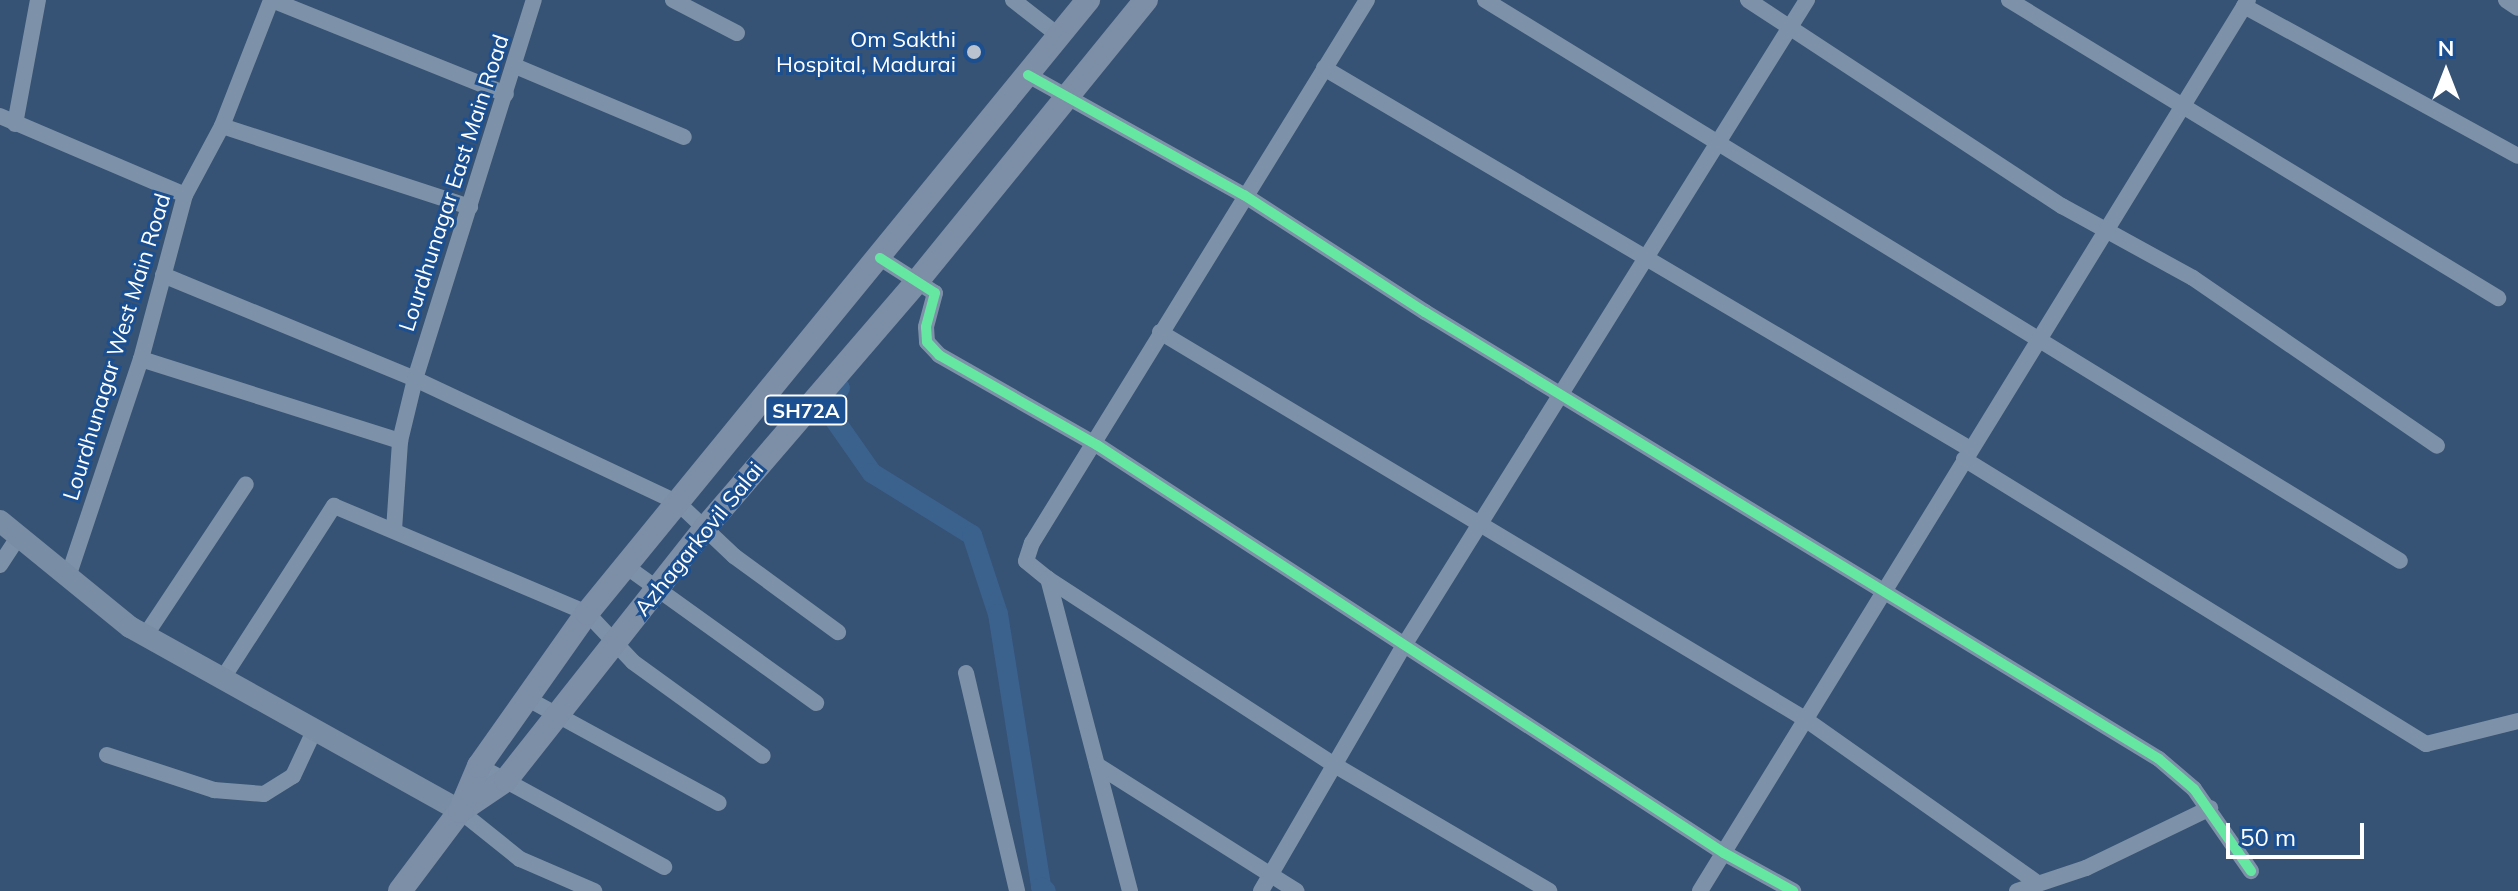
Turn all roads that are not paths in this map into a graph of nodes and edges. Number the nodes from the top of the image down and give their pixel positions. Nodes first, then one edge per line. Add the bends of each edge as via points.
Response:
1 (38, 0) edge
2 (271, 0) edge
3 (534, 0) edge
4 (673, 0) edge
5 (1013, 0) edge
6 (1088, 0) edge
7 (1146, 0) edge
8 (1367, 0) edge
9 (1485, 0) edge
10 (1748, 0) edge
11 (1807, 0) edge
12 (2009, 0) edge
13 (2506, 0) edge
14 (2242, 3) edge
15 (2518, 8) edge
16 (1791, 26) junction
17 (737, 33) dead end
18 (1058, 35) junction
19 (515, 66) junction
20 (1324, 68) junction
21 (1028, 75) junction
22 (506, 94) junction
23 (1074, 100) junction
24 (2182, 107) junction
25 (7, 120) edge
26 (222, 126) junction
27 (684, 137) dead end
28 (1721, 143) junction
29 (2518, 156) edge
30 (185, 195) junction
31 (1244, 195) junction
32 (470, 207) junction
33 (2108, 227) junction
34 (880, 258) junction
35 (1647, 259) junction
36 (163, 275) junction
37 (924, 283) junction
38 (2498, 298) dead end
39 (1160, 332) junction
40 (2040, 336) junction
41 (141, 359) junction
42 (415, 379) junction
43 (1560, 394) junction
44 (753, 413) junction
45 (780, 440) junction
46 (400, 441) junction
47 (1097, 445) junction
48 (2437, 446) dead end
49 (1967, 454) junction
50 (246, 484) dead end
51 (678, 503) junction
52 (0, 521) edge
53 (1481, 527) junction
54 (705, 528) junction
55 (394, 530) junction
56 (18, 537) junction
57 (2400, 561) dead end
58 (0, 565) edge
59 (627, 567) junction
60 (68, 577) junction
61 (1048, 579) junction
62 (658, 590) junction
63 (1882, 593) junction
64 (587, 613) junction
65 (838, 632) dead end
66 (145, 636) junction
67 (614, 642) junction
68 (1403, 647) junction
69 (966, 673) dead end
70 (223, 678) junction
71 (528, 699) junction
72 (816, 703) dead end
73 (557, 715) junction
74 (1805, 719) junction
75 (2518, 721) edge
76 (315, 729) junction
77 (107, 755) dead end
78 (763, 756) dead end
79 (1097, 765) junction
80 (479, 766) junction
81 (1338, 767) junction
82 (506, 780) junction
83 (719, 803) dead end
84 (2210, 808) junction
85 (460, 811) junction
86 (1724, 853) junction
87 (664, 867) dead end
88 (2251, 871) dead end
89 (1272, 876) junction
90 (2035, 881) junction
91 (400, 891) edge
92 (594, 891) edge
93 (1017, 891) edge
94 (1130, 891) edge
95 (1261, 891) edge
96 (1296, 891) edge
97 (1549, 891) edge
98 (1700, 891) edge
99 (1793, 891) edge
100 (2017, 891) edge

1 - 25 street
2 - 22 street
2 - 26 street, Lourdhunagar West Main Road
3 - 19 street, Lourdhunagar East Main Road
4 - 17 street
5 - 18 street
6 - 18 main road, Azhagarkovil Salai / SH72A
7 - 23 main road, Azhagarkovil Salai / SH72A
8 - 20 street
9 - 28 street
10 - 16 street
11 - 16 street
12 - 24 street
13 - 15 street
14 - 24 street
14 - 29 street
16 - 28 street
16 - 33 street via 2062,206
18 - 21 main road, Azhagarkovil Salai / SH72A
19 - 22 street, Lourdhunagar East Main Road
19 - 27 street
20 - 31 street
20 - 35 street
21 - 23 street
21 - 34 main road, Azhagarkovil Salai / SH72A
22 - 32 street, Lourdhunagar East Main Road
23 - 31 street
23 - 37 main road, Azhagarkovil Salai / SH72A
24 - 33 street
24 - 38 street
25 - 30 street
26 - 30 street, Lourdhunagar West Main Road
26 - 32 street
28 - 35 street
28 - 40 street
30 - 36 street, Lourdhunagar West Main Road
31 - 39 street
31 - 43 street
32 - 42 street, Lourdhunagar East Main Road
33 - 40 street
33 - 48 street via 2193,278
34 - 37 street
34 - 44 main road, Azhagarkovil Salai / SH72A
35 - 43 street
35 - 49 street
36 - 41 street, Lourdhunagar West Main Road
36 - 42 street
37 - 45 main road, Azhagarkovil Salai / SH72A
37 - 47 street via 936,301 926,327 927,342 939,355
39 - 47 street
39 - 53 street
40 - 49 street
40 - 57 street
41 - 46 street
41 - 60 street, Lourdhunagar West Main Road
42 - 46 street, Lourdhunagar East Main Road
42 - 51 street
43 - 53 street
43 - 63 street
44 - 45 main road
44 - 51 main road, Azhagarkovil Salai / SH72A
45 - 54 main road, Azhagarkovil Salai / SH72A
46 - 55 street, Lourdhunagar East Main Road
47 - 61 street via 1032,543 1026,561
47 - 68 street
49 - 63 street
49 - 75 street via 2426,744
50 - 66 street
51 - 54 street
51 - 59 main road, Azhagarkovil Salai / SH72A
52 - 56 street
53 - 68 street
53 - 74 street
54 - 62 main road, Azhagarkovil Salai / SH72A
54 - 65 street
55 - 64 street
55 - 70 street via 334,506
56 - 58 street
56 - 60 street
59 - 62 street
59 - 64 main road, Azhagarkovil Salai / SH72A
60 - 66 street
61 - 79 street
61 - 81 street
62 - 67 main road, Azhagarkovil Salai / SH72A
62 - 72 street
63 - 74 street
63 - 84 street via 2159,759
64 - 67 street
64 - 71 main road, Azhagarkovil Salai / SH72A
66 - 70 street
67 - 73 main road, Azhagarkovil Salai / SH72A
67 - 78 street via 633,662
68 - 81 street
68 - 86 street
69 - 93 street
70 - 76 street
71 - 73 street
71 - 80 main road, Azhagarkovil Salai / SH72A
73 - 82 main road, Azhagarkovil Salai / SH72A
73 - 83 street
74 - 86 street
74 - 90 street
76 - 77 street via 293,776 264,794 214,790
76 - 85 street
79 - 89 street
79 - 94 street
80 - 82 street
80 - 85 main road, Azhagarkovil Salai / SH72A
81 - 89 street
81 - 97 street
82 - 85 main road, Azhagarkovil Salai / SH72A
82 - 87 street
84 - 88 street
84 - 90 street via 2086,868
85 - 91 main road, Azhagarkovil Salai / SH72A
85 - 92 street via 520,859
86 - 98 street
86 - 99 street
89 - 95 street
89 - 96 street
90 - 100 street

